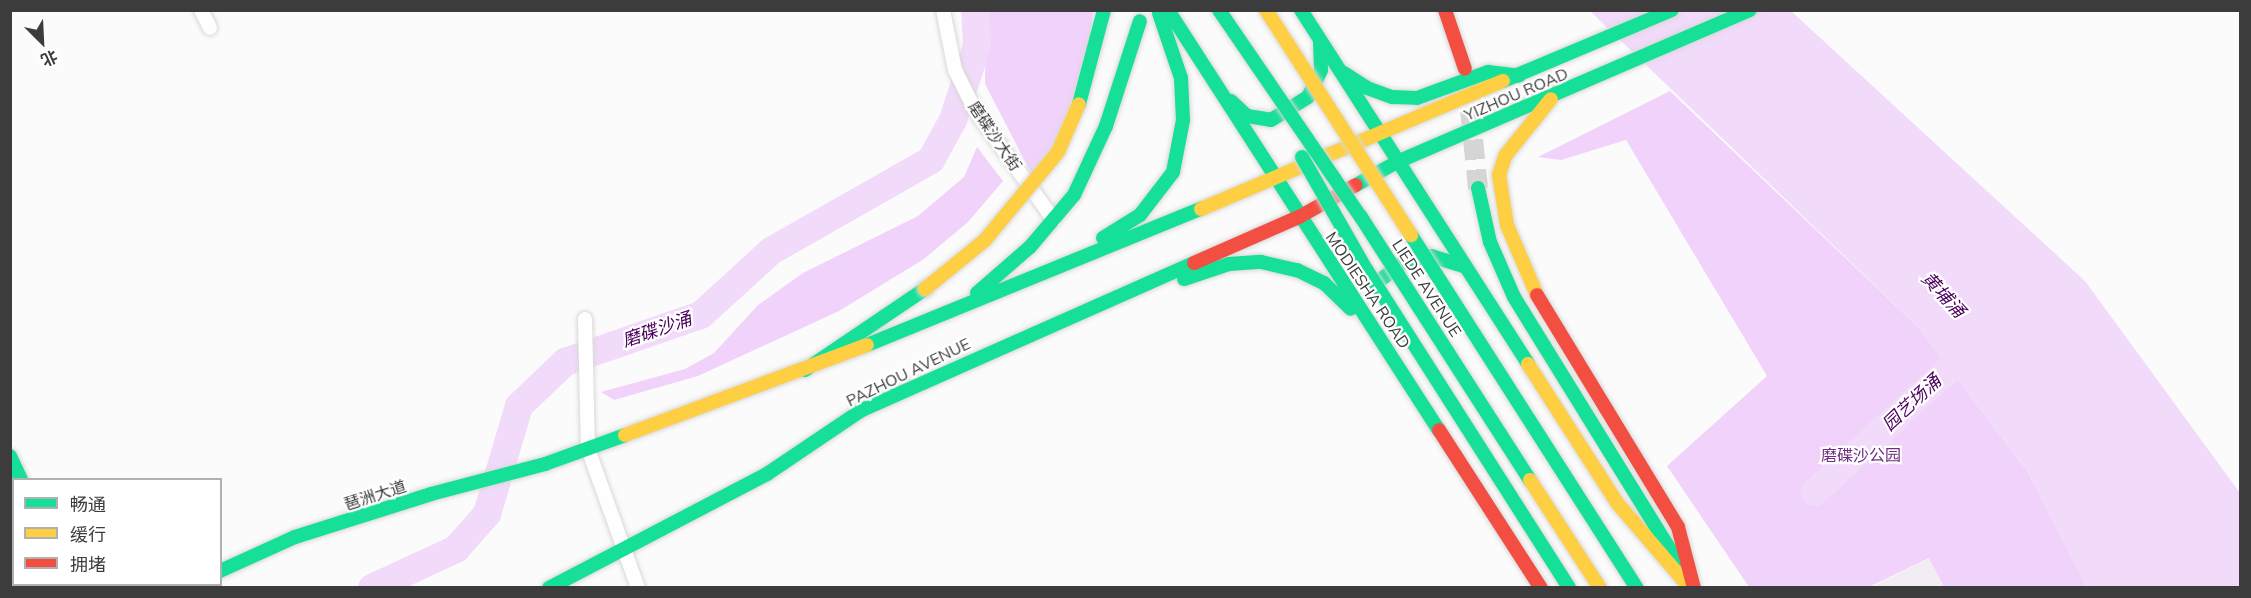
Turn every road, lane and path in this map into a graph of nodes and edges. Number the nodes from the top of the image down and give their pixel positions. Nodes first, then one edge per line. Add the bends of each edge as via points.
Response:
1 (201, 10) edge
2 (942, 10) edge
3 (1104, 10) edge
4 (1158, 10) edge
5 (1168, 10) edge
6 (1266, 10) edge
7 (1301, 10) edge
8 (1445, 10) edge
9 (1452, 10) edge
10 (1672, 10) edge
11 (1750, 10) edge
12 (1222, 15) edge
13 (1140, 21) dead end
14 (210, 27) dead end
15 (1320, 40) junction
16 (1338, 69) junction
17 (1519, 76) junction
18 (1220, 92) junction
19 (1555, 95) junction
20 (1380, 134) junction
21 (1397, 162) junction
22 (1274, 178) junction
23 (1478, 188) tunnel mouth
24 (1299, 217) junction
25 (1054, 220) junction
26 (1463, 266) junction
27 (1051, 269) junction
28 (941, 318) junction
29 (585, 319) dead end
30 (1065, 319) junction
31 (1379, 335) junction
32 (805, 370) junction
33 (588, 449) junction
34 (10, 456) edge
35 (545, 464) joint
36 (20, 478) edge
37 (622, 549) junction
38 (222, 570) edge
39 (549, 588) edge
40 (638, 588) edge
41 (1541, 588) edge
42 (1569, 588) edge
43 (1600, 588) edge
44 (1637, 588) edge
45 (1692, 588) edge

1 - 14 street
2 - 25 street, 磨碟沙大街 via 955,70 976,112
3 - 32 main road, bridge via 1084,93 1058,152 985,240 925,289
4 - 27 main road via 1181,78 1183,120 1173,172 1140,215
5 - 18 main road, MODIESHA ROAD
6 - 44 main road, LIEDE AVENUE, bridge
7 - 15 main road
8 - 9 main road via 1465,69
10 - 17 main road, YIZHOU ROAD
11 - 19 main road, YIZHOU ROAD
12 - 42 main road, bridge via 1366,269
12 - 43 main road, LIEDE AVENUE, bridge via 1360,217
13 - 25 main road via 1106,126 1074,195
15 - 16 main road
15 - 18 main road via 1322,70 1308,97 1271,120 1247,116
16 - 17 main road via 1367,88 1409,98 1488,72
16 - 20 main road
17 - 20 main road, YIZHOU ROAD
18 - 22 main road, MODIESHA ROAD
19 - 21 main road, YIZHOU ROAD
19 - 45 main road via 1505,156 1499,175 1507,225 1540,303 1678,527
20 - 21 main road
20 - 22 main road, YIZHOU ROAD
21 - 24 main road, YIZHOU ROAD
21 - 26 main road
22 - 24 main road, MODIESHA ROAD
22 - 27 main road, PAZHOU AVENUE
23 - 45 main road via 1491,242 1514,297
24 - 30 main road, PAZHOU AVENUE
24 - 31 main road, MODIESHA ROAD
25 - 28 main road via 996,280
26 - 31 main road via 1431,256 1394,266 1375,286 1372,303
26 - 45 main road via 1618,504
27 - 28 main road, PAZHOU AVENUE
28 - 32 main road, PAZHOU AVENUE
29 - 33 street
30 - 31 main road via 1229,264 1261,262 1297,270 1324,283
30 - 37 main road, PAZHOU AVENUE via 862,410 767,474
31 - 41 main road, MODIESHA ROAD
32 - 33 main road, PAZHOU AVENUE via 680,412
33 - 35 main road, PAZHOU AVENUE
33 - 37 street
34 - 36 main road
35 - 38 main road, 琶洲大道 via 431,494 296,537
37 - 39 main road, PAZHOU AVENUE
37 - 40 street

